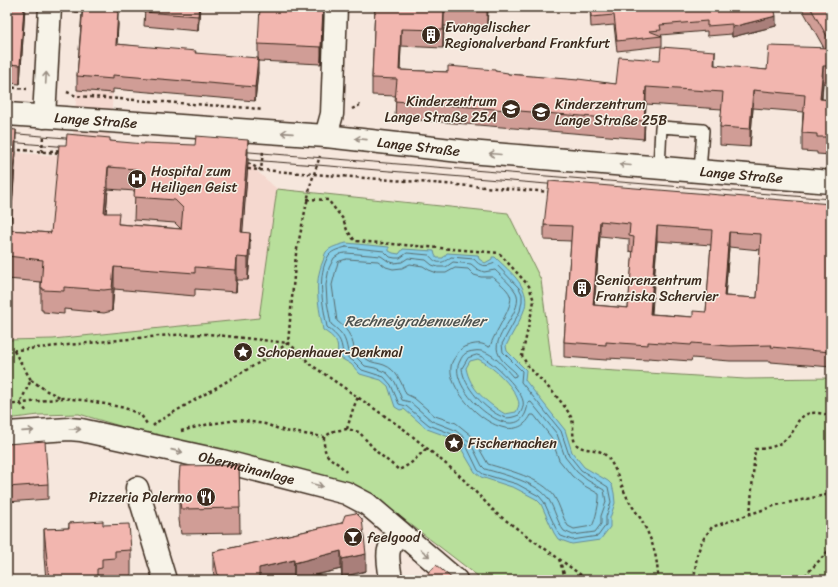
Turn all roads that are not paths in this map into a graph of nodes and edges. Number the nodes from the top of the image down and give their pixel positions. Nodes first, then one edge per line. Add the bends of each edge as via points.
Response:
1 (50, 7) edge
2 (336, 7) edge
3 (7, 114) edge
4 (44, 124) junction
5 (326, 136) junction
6 (658, 168) junction
7 (700, 171) junction
8 (831, 182) edge
9 (7, 433) edge
10 (137, 488) dead end
11 (399, 532) junction
12 (165, 580) edge
13 (391, 580) edge
14 (456, 580) edge

4 -> 1 main road
2 - 5 main road via 332,114
3 - 4 main road, Lange Straße
5 -> 4 main road, Lange Straße
6 -> 5 main road, Lange Straße via 469,152
6 - 7 main road, Lange Straße
6 - 7 lane via 662,127 702,130
7 - 8 main road, Lange Straße
9 -> 11 main road, Obermainanlage via 70,429 99,433 222,461 346,493 367,504
10 - 12 main road
11 - 13 main road via 388,549
11 -> 14 main road, Obermainanlage

